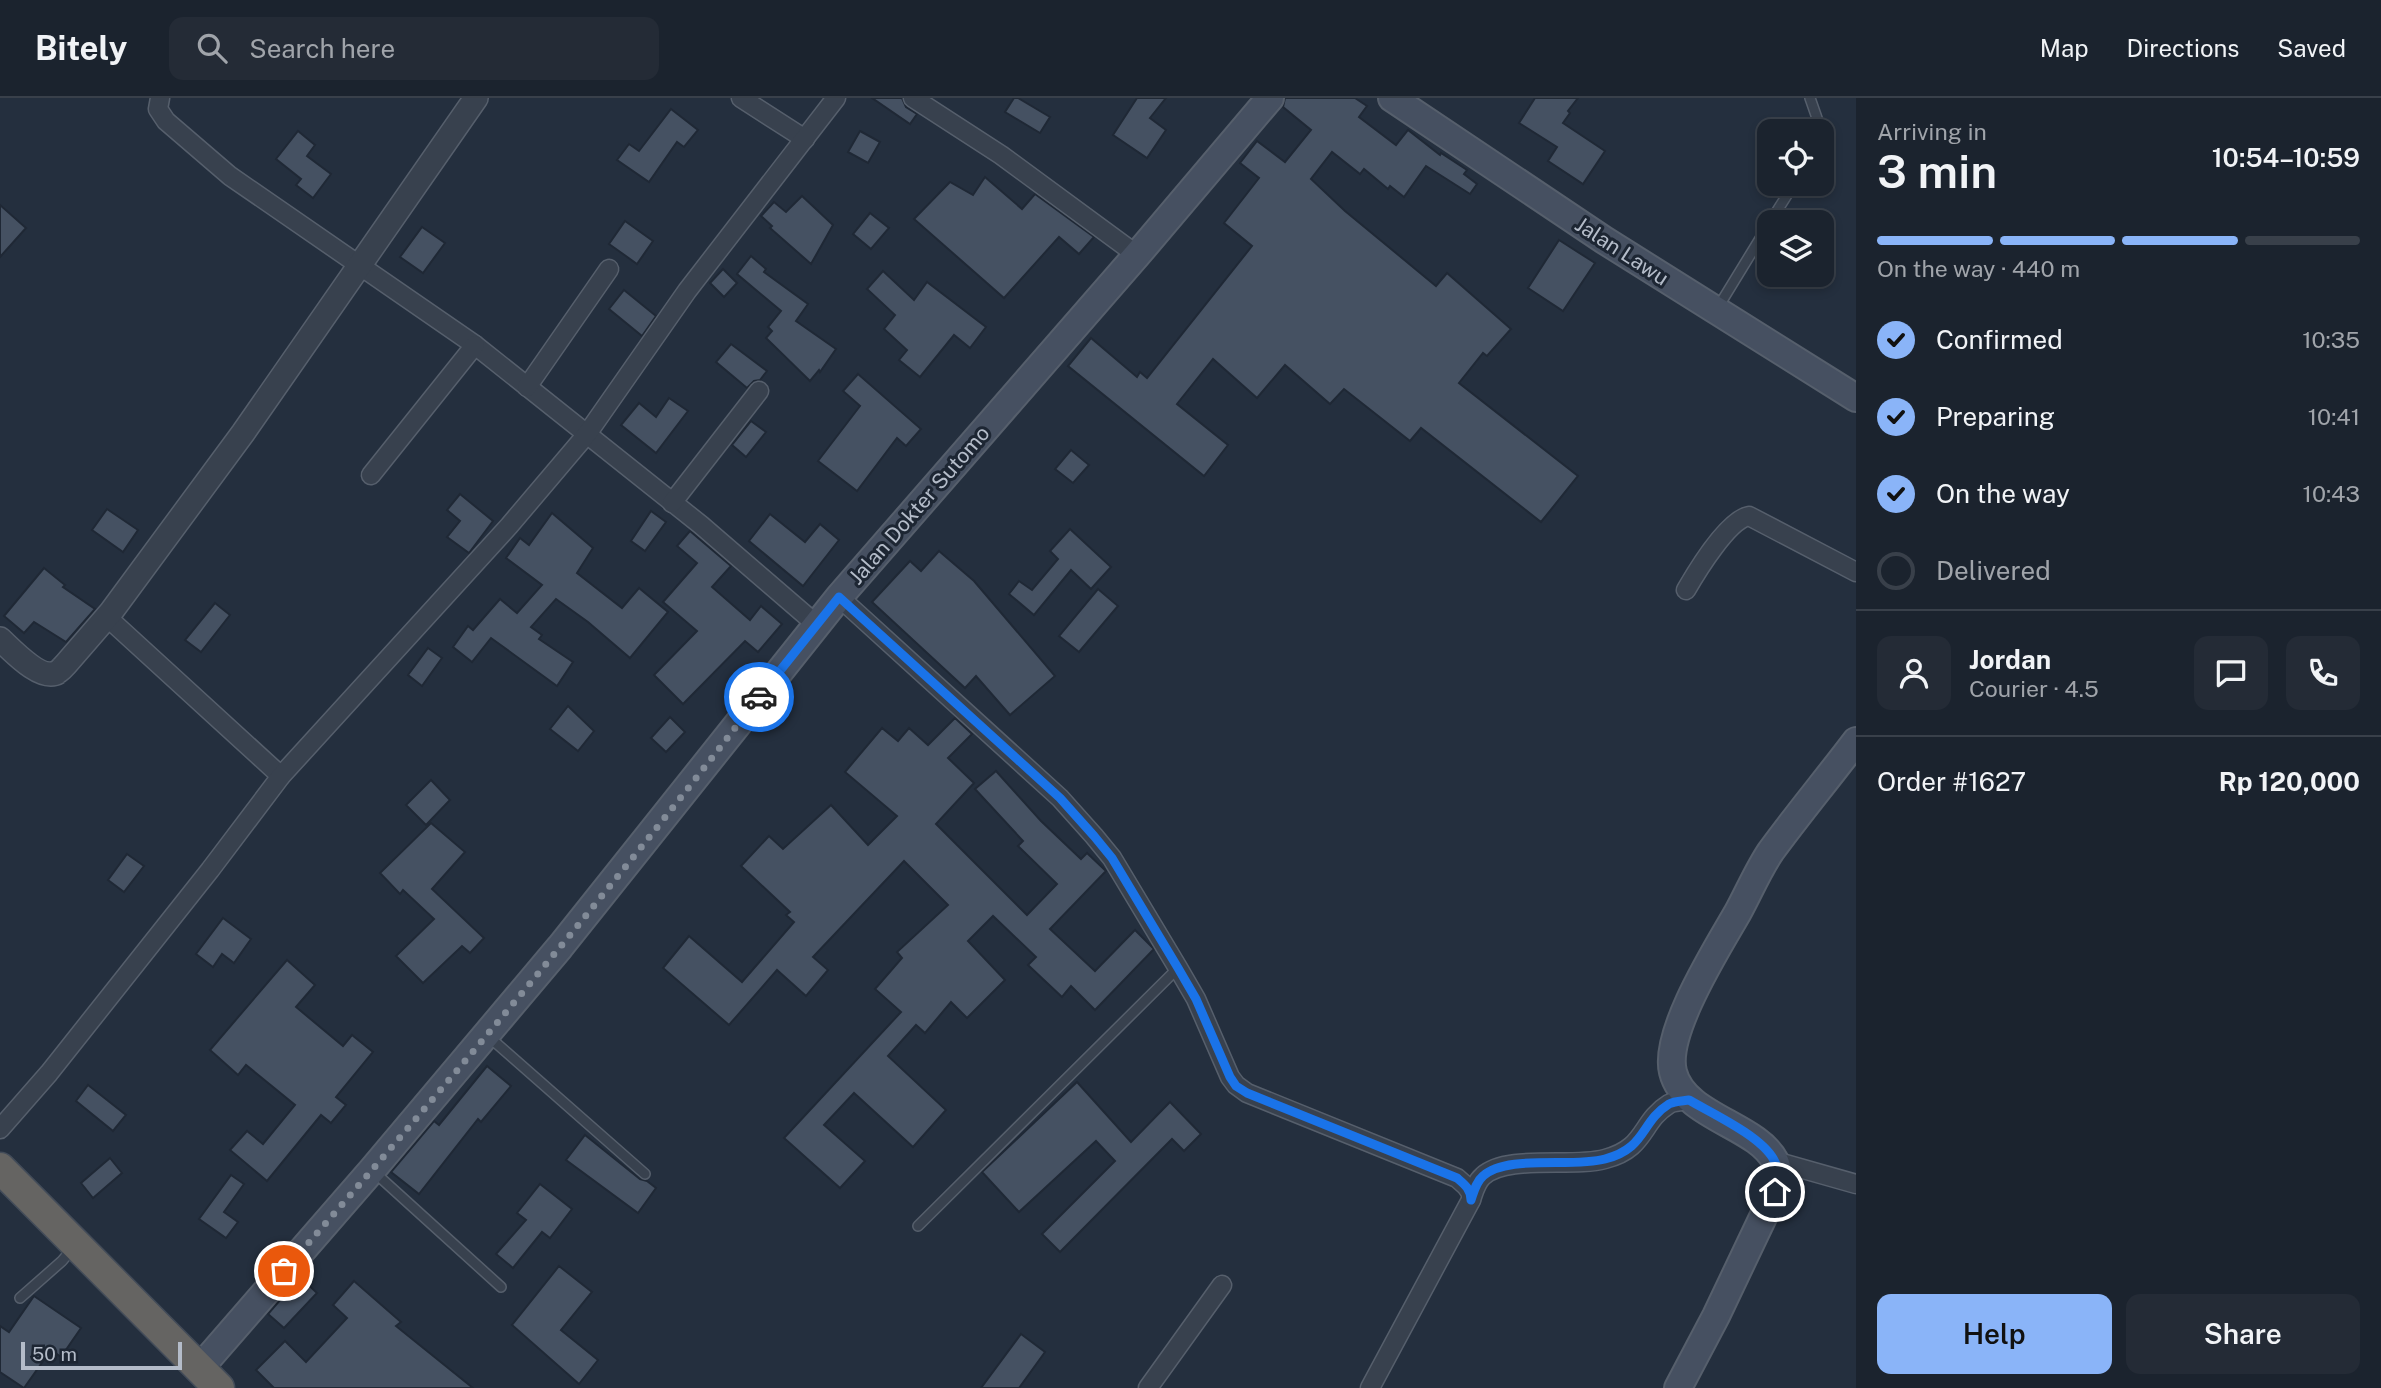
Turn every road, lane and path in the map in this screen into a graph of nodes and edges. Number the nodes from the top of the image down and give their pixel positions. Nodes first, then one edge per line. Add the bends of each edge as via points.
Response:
1 (160, 98) edge
2 (476, 98) edge
3 (741, 98) edge
4 (836, 98) edge
5 (914, 98) edge
6 (1270, 98) edge
7 (1392, 98) edge
8 (1810, 98) edge
9 (1816, 119) edge
10 (804, 139) junction
11 (1757, 244) edge
12 (1136, 255) junction
13 (359, 266) junction
14 (609, 269) dead end
15 (1716, 310) junction
16 (475, 345) junction
17 (527, 387) junction
18 (760, 390) dead end
19 (1856, 398) edge
20 (587, 434) junction
21 (371, 475) dead end
22 (672, 503) junction
23 (1856, 572) edge
24 (1686, 590) dead end
25 (839, 597) junction
26 (107, 617) junction
27 (817, 625) junction
28 (0, 639) edge
29 (1856, 741) edge
30 (281, 776) junction
31 (1178, 968) junction
32 (486, 1035) junction
33 (1689, 1100) junction
34 (0, 1129) edge
35 (1775, 1161) junction
36 (0, 1168) edge
37 (372, 1170) junction
38 (645, 1174) dead end
39 (1856, 1184) edge
40 (1471, 1200) junction
41 (918, 1226) dead end
42 (75, 1244) junction
43 (1223, 1285) dead end
44 (502, 1286) dead end
45 (20, 1298) dead end
46 (209, 1378) edge
47 (1148, 1388) edge
48 (1370, 1388) edge
49 (1678, 1388) edge

1 - 13 street via 158,109 176,131 230,176
2 - 13 street
3 - 10 street
4 - 10 street
5 - 12 street via 1001,155
6 - 12 main road, Jalan Dokter Sutomo
7 - 15 main road, Jalan Lawu
8 - 9 lane
10 - 20 street via 687,291
11 - 15 lane
12 - 25 main road, Jalan Dokter Sutomo
13 - 16 street
13 - 26 street
14 - 17 street
15 - 19 main road, Jalan Lawu
16 - 17 street
16 - 21 street
17 - 20 street
18 - 22 street
20 - 22 street
20 - 30 street
22 - 27 street
23 - 24 street via 1749,516 1736,522
25 - 27 main road, Jalan Dokter Sutomo
25 - 31 street via 1060,798 1112,858
26 - 28 street via 58,672 36,670
26 - 30 street
27 - 32 main road, Jalan Dokter Sutomo
29 - 33 main road via 1770,854 1688,1001 1672,1052 1672,1071
30 - 34 street
31 - 40 street via 1236,1086 1457,1178
31 - 41 lane
32 - 37 main road, Jalan Dokter Sutomo
32 - 38 lane
33 - 35 main road via 1763,1147
33 - 40 street via 1670,1103 1628,1150 1589,1163 1510,1165 1484,1174
35 - 39 street
35 - 49 main road via 1775,1192
36 - 42 highway
37 - 44 lane
37 - 46 main road, Jalan Dokter Sutomo
40 - 48 street
42 - 45 lane
42 - 46 highway
43 - 47 street

